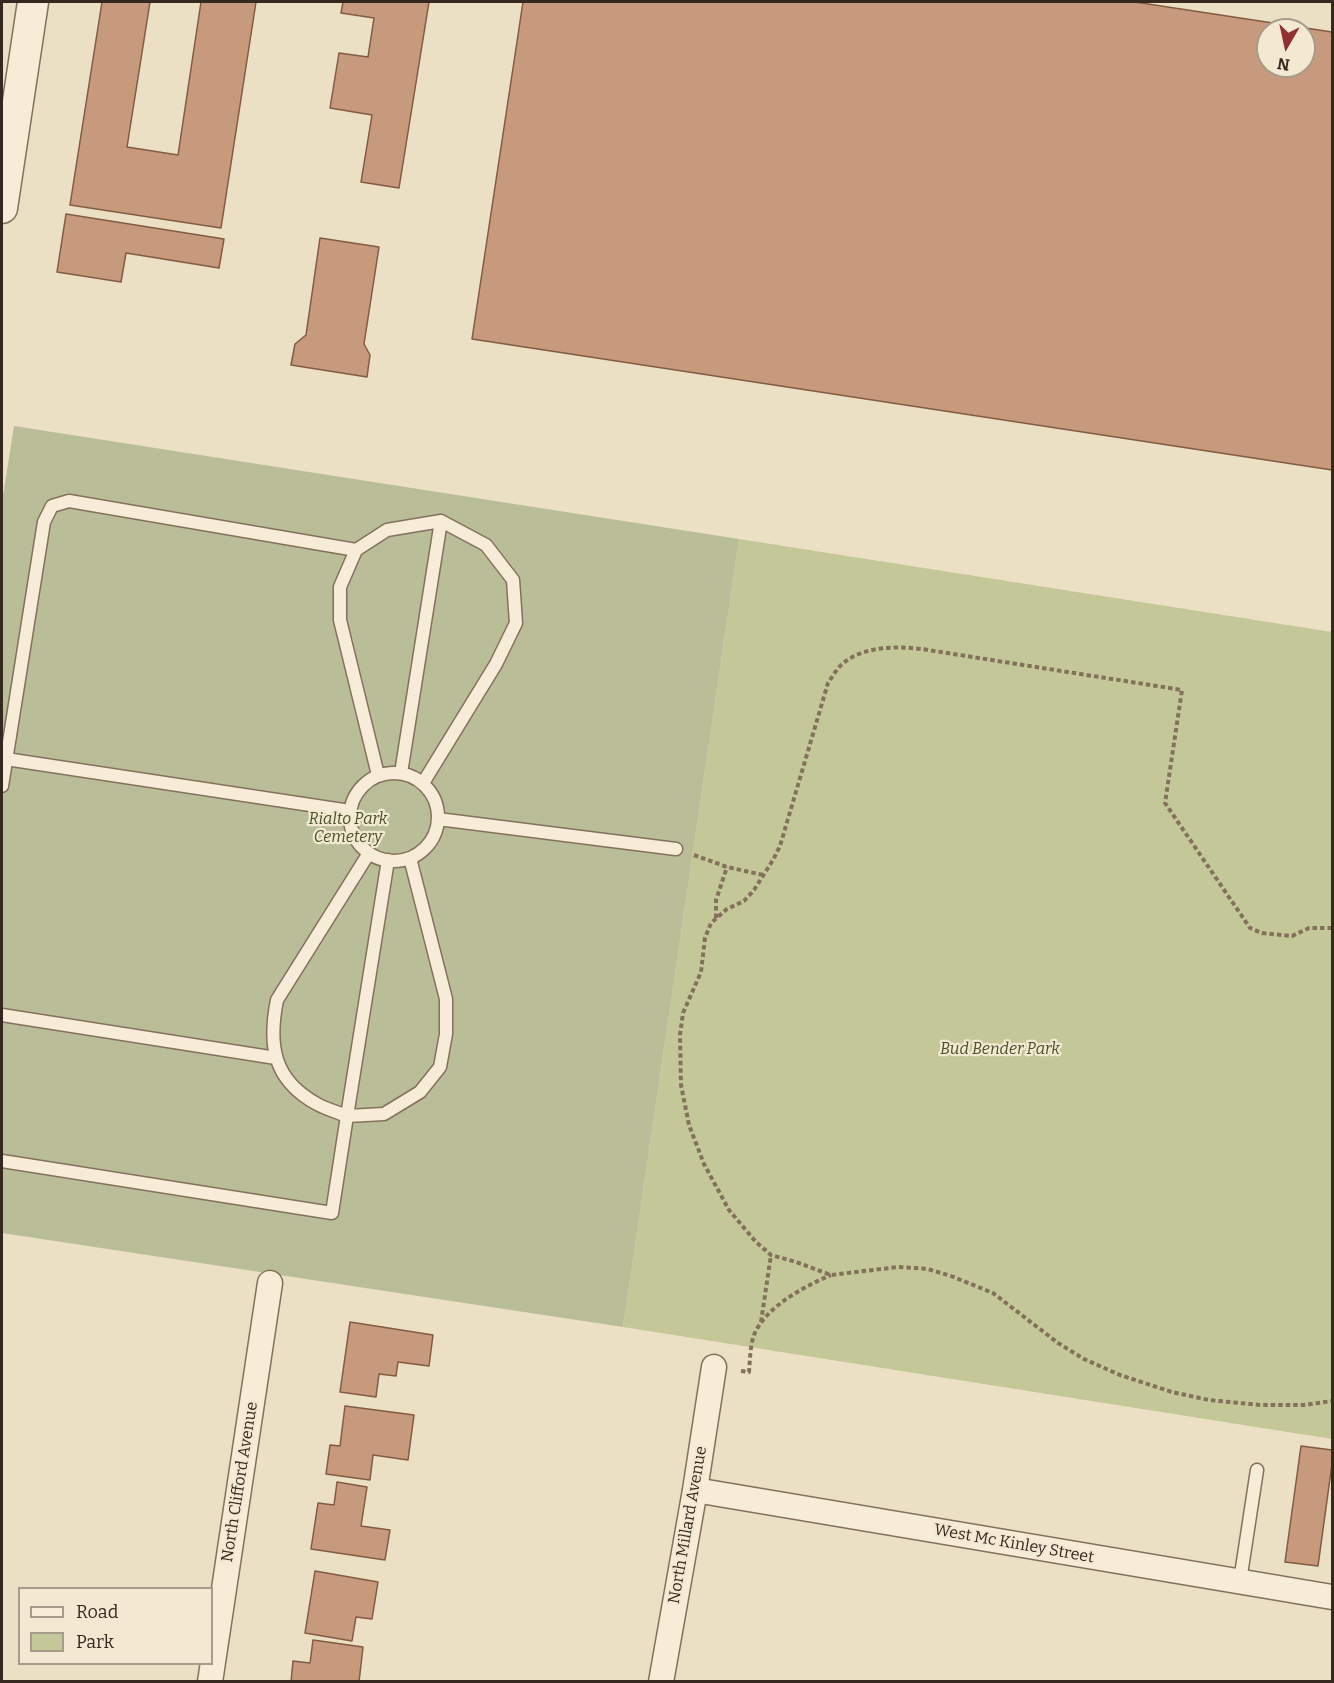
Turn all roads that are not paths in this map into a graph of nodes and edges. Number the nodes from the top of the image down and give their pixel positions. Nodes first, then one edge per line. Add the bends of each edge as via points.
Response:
1 (33, 2) edge
2 (2, 208) edge
3 (441, 521) junction
4 (356, 550) junction
5 (6, 759) junction
6 (400, 773) junction
7 (378, 775) junction
8 (423, 783) junction
9 (2, 786) edge
10 (350, 812) junction
11 (438, 819) junction
12 (676, 849) dead end
13 (369, 853) junction
14 (410, 858) junction
15 (388, 860) junction
16 (2, 1015) edge
17 (276, 1058) junction
18 (347, 1116) junction
19 (2, 1161) edge
20 (270, 1283) dead end
21 (714, 1367) dead end
22 (1257, 1470) dead end
23 (695, 1490) junction
24 (1240, 1581) junction
25 (1332, 1597) edge
26 (213, 1662) edge
27 (213, 1665) edge
28 (210, 1682) edge
29 (661, 1682) edge

1 - 2 street
3 - 4 lane via 387,530
3 - 6 lane
3 - 8 lane via 486,545 513,580 516,623 496,664
4 - 5 lane via 69,501 52,506 44,522
4 - 7 lane via 340,587 340,620
5 - 9 lane
5 - 10 lane
6 - 7 lane
6 - 8 lane
7 - 10 lane via 359,789
8 - 11 lane via 432,794
10 - 13 lane via 353,835
11 - 12 lane
11 - 14 lane via 430,843
13 - 15 lane
13 - 17 lane via 277,1000 272,1038
14 - 15 lane
14 - 18 lane via 446,999 446,1034 440,1067 420,1092 384,1114
15 - 18 lane
16 - 17 lane
17 - 18 lane via 282,1074 295,1089 317,1104
18 - 19 lane via 332,1213
20 - 26 street, North Clifford Avenue
21 - 23 street, North Millard Avenue
22 - 24 lane
23 - 24 street, West Mc Kinley Street
23 - 29 street, North Millard Avenue
24 - 25 street, West Mc Kinley Street
27 - 28 street, North Clifford Avenue

